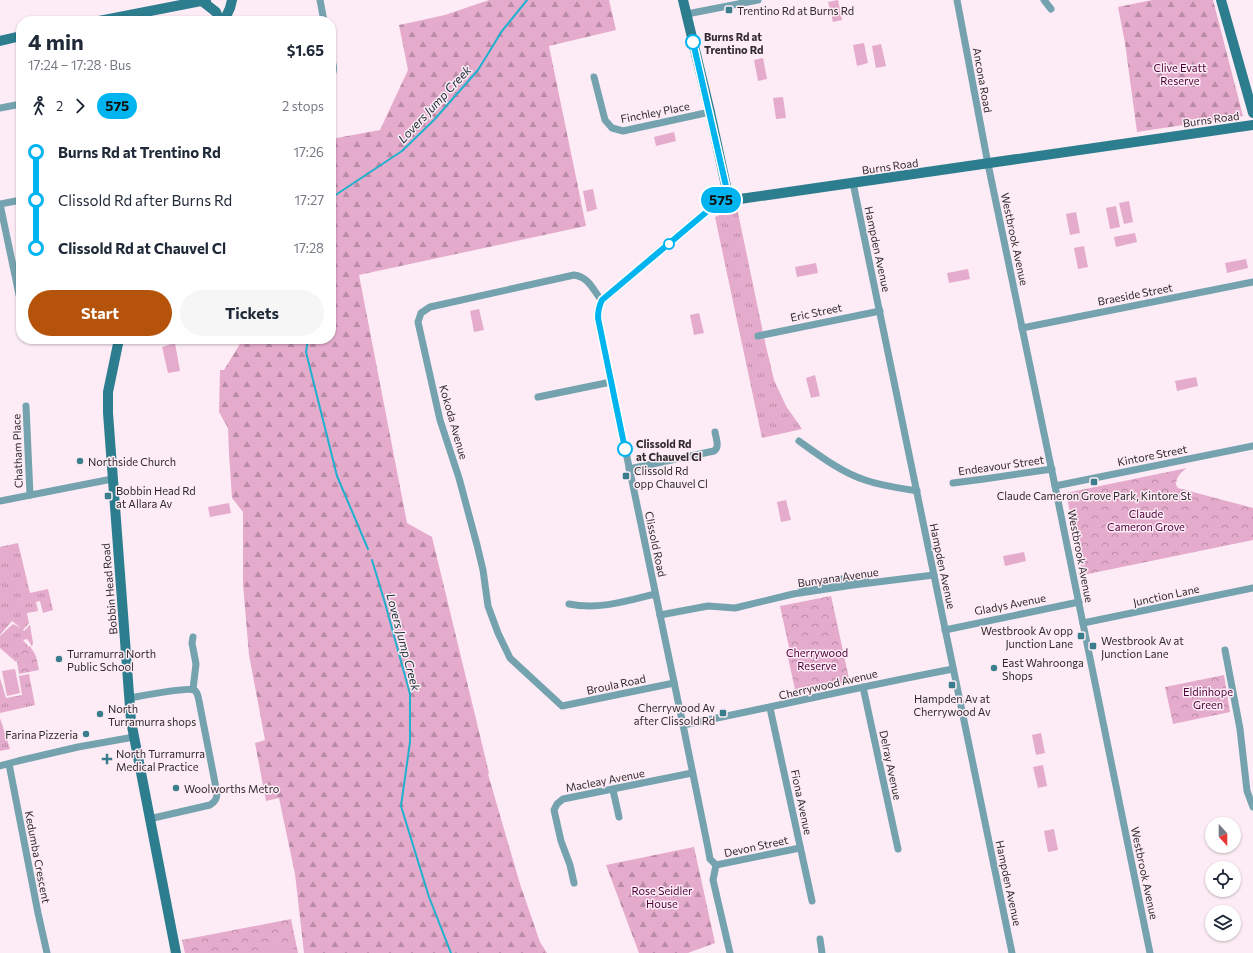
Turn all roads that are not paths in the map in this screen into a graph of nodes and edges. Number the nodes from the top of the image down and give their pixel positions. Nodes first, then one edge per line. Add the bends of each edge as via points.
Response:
1 (204, 0) edge
2 (232, 0) edge
3 (320, 0) edge
4 (683, 0) edge
5 (758, 0) edge
6 (957, 0) edge
7 (1044, 0) edge
8 (1221, 0) edge
9 (1051, 9) dead end
10 (687, 14) junction
11 (125, 16) edge
12 (218, 16) edge
13 (226, 16) edge
14 (323, 16) edge
15 (16, 37) edge
16 (0, 41) edge
17 (594, 77) dead end
18 (16, 105) edge
19 (0, 108) edge
20 (710, 112) junction
21 (1253, 113) edge
22 (1253, 125) edge
23 (988, 164) junction
24 (853, 183) junction
25 (729, 193) junction
26 (16, 201) edge
27 (0, 204) edge
28 (16, 280) edge
29 (1253, 282) edge
30 (602, 300) junction
31 (880, 311) junction
32 (1022, 328) junction
33 (758, 336) dead end
34 (118, 344) edge
35 (611, 382) junction
36 (538, 397) dead end
37 (26, 406) dead end
38 (715, 432) dead end
39 (799, 441) dead end
40 (1253, 446) edge
41 (629, 469) junction
42 (1052, 469) junction
43 (112, 479) junction
44 (953, 483) dead end
45 (1055, 486) junction
46 (917, 491) junction
47 (30, 495) junction
48 (0, 501) edge
49 (934, 575) junction
50 (1253, 588) edge
51 (655, 594) junction
52 (1079, 602) junction
53 (569, 604) dead end
54 (660, 615) junction
55 (1083, 623) junction
56 (945, 630) junction
57 (193, 637) dead end
58 (1225, 650) dead end
59 (953, 669) junction
60 (674, 683) junction
61 (863, 686) junction
62 (193, 689) junction
63 (130, 698) junction
64 (562, 706) joint
65 (770, 708) junction
66 (683, 725) junction
67 (134, 737) junction
68 (9, 764) junction
69 (0, 766) edge
70 (692, 773) junction
71 (612, 790) junction
72 (1253, 807) edge
73 (619, 817) dead end
74 (149, 819) junction
75 (800, 848) junction
76 (898, 849) dead end
77 (716, 865) junction
78 (574, 883) dead end
79 (812, 901) dead end
80 (820, 939) dead end
81 (47, 953) edge
82 (176, 953) edge
83 (730, 953) edge
84 (822, 953) edge
85 (1012, 953) edge
86 (1150, 953) edge

1 - 11 main road
1 - 12 main road
2 - 13 main road
3 - 14 street
4 - 10 main road
5 - 10 street
6 - 23 street, Ancona Road
7 - 9 street
8 - 21 main road
10 - 20 main road
15 - 16 main road
17 - 20 street, Finchley Place via 604,120 617,130 623,131
18 - 19 street
20 - 25 main road
22 - 23 main road, Burns Road
23 - 24 main road, Burns Road
23 - 32 street, Westbrook Avenue
24 - 25 main road, Burns Road via 740,199
24 - 31 street, Hampden Avenue
25 - 30 street
26 - 27 street
27 - 28 street
29 - 32 street, Braeside Street
30 - 35 street, Clissold Road via 598,318
30 - 64 street, Kokoda Avenue via 591,284 584,278 574,275 430,307 421,313 418,322 440,420 477,545 492,620 510,658
31 - 33 street, Eric Street
31 - 46 street, Hampden Avenue
32 - 42 street, Westbrook Avenue
34 - 43 main road, Bobbin Head Road via 108,392
35 - 36 street
35 - 41 street, Clissold Road
37 - 47 street, Chatham Place
38 - 41 street via 717,446 714,451
39 - 46 street via 842,470 865,480
40 - 45 street, Kintore Street
41 - 51 street, Clissold Road
42 - 44 street, Endeavour Street
42 - 45 street, Westbrook Avenue
43 - 47 street
43 - 63 main road, Bobbin Head Road
45 - 52 street, Westbrook Avenue
46 - 49 street, Hampden Avenue
47 - 48 street
49 - 54 street, Bunyana Avenue via 887,581 842,579 735,608 708,606
49 - 56 street, Hampden Avenue
50 - 55 street, Junction Lane
51 - 53 street via 607,605
51 - 54 street, Clissold Road
52 - 55 street, Westbrook Avenue
52 - 56 street, Gladys Avenue
54 - 60 street, Clissold Road
55 - 86 street, Westbrook Avenue
56 - 59 street, Hampden Avenue
57 - 62 street via 196,664
58 - 72 street via 1240,728 1247,791
59 - 61 street, Cherrywood Avenue
59 - 85 street, Hampden Avenue
60 - 64 street, Broula Road
60 - 66 street, Clissold Road
61 - 65 street, Cherrywood Avenue
61 - 76 street, Delray Avenue
62 - 63 street
62 - 74 street via 199,701 217,797 206,807
63 - 67 main road, Bobbin Head Road
65 - 66 street, Cherrywood Avenue
65 - 75 street, Fiona Avenue
66 - 70 street, Clissold Road
67 - 68 street via 78,747
67 - 74 main road, Bobbin Head Road
68 - 69 street
68 - 81 street, Kedumba Crescent
70 - 71 street, Macleay Avenue
70 - 77 street, Clissold Road via 710,859
71 - 73 street
71 - 78 street, Macleay Avenue via 563,799 554,810
74 - 82 main road, Bobbin Head Road
75 - 77 street, Devon Street
75 - 79 street, Fiona Avenue
77 - 83 street, Clissold Road via 714,880
80 - 84 street

